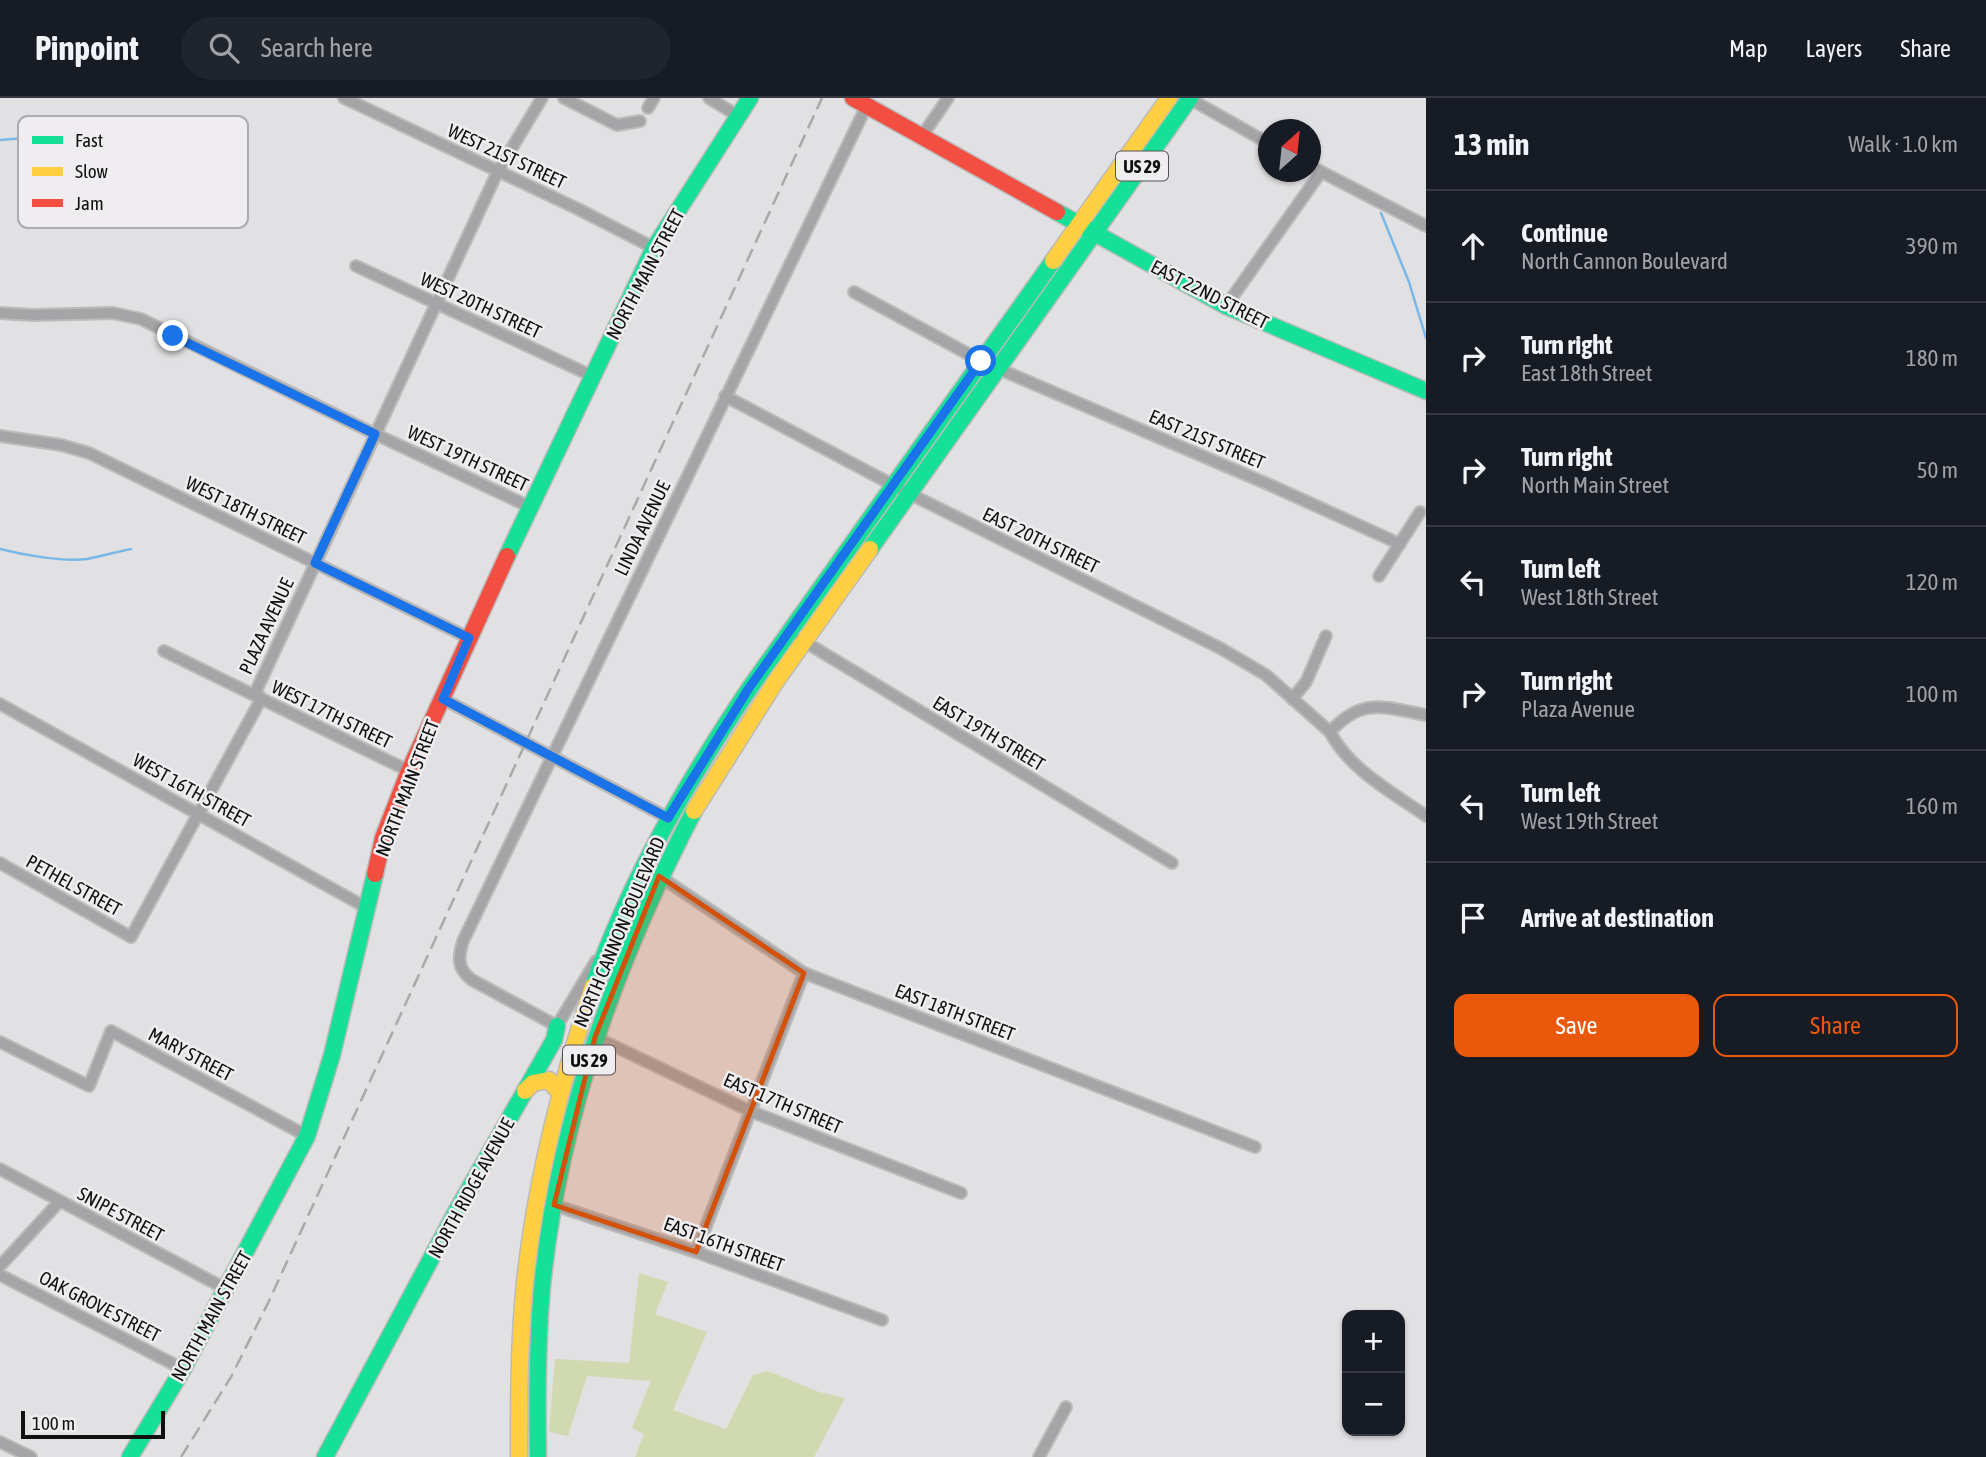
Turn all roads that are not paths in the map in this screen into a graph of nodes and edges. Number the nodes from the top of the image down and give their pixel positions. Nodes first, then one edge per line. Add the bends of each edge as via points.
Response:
1 (344, 98) edge
2 (542, 98) edge
3 (564, 98) edge
4 (709, 98) edge
5 (750, 98) edge
6 (948, 98) edge
7 (1168, 98) edge
8 (1190, 98) edge
9 (865, 101) edge
10 (738, 116) junction
11 (640, 121) dead end
12 (924, 132) junction
13 (1258, 136) edge
14 (498, 171) junction
15 (1321, 172) edge
16 (1314, 182) edge
17 (1079, 224) junction
18 (1426, 226) edge
19 (1094, 233) junction
20 (654, 248) junction
21 (356, 266) dead end
22 (854, 292) dead end
23 (435, 303) junction
24 (1226, 306) junction
25 (0, 313) edge
26 (981, 361) junction
27 (999, 369) junction
28 (592, 376) junction
29 (1426, 391) edge
30 (725, 396) junction
31 (375, 434) junction
32 (0, 436) edge
33 (894, 485) junction
34 (910, 494) junction
35 (530, 507) junction
36 (1420, 512) dead end
37 (1400, 544) junction
38 (315, 563) junction
39 (1379, 576) dead end
40 (790, 631) junction
41 (1326, 636) dead end
42 (469, 638) junction
43 (804, 642) junction
44 (164, 651) dead end
45 (261, 699) junction
46 (443, 699) junction
47 (1292, 699) junction
48 (0, 704) edge
49 (1426, 715) edge
50 (1330, 732) junction
51 (551, 756) junction
52 (409, 771) junction
53 (200, 814) junction
54 (1426, 816) edge
55 (668, 818) junction
56 (685, 827) junction
57 (0, 863) edge
58 (1172, 863) dead end
59 (659, 876) junction
60 (366, 908) junction
61 (619, 922) junction
62 (131, 937) joint
63 (804, 973) junction
64 (557, 1026) junction
65 (595, 1037) junction
66 (0, 1042) edge
67 (525, 1091) junction
68 (560, 1093) junction
69 (750, 1111) junction
70 (307, 1136) junction
71 (1255, 1147) dead end
72 (0, 1169) edge
73 (961, 1193) dead end
74 (60, 1201) junction
75 (554, 1205) junction
76 (696, 1252) junction
77 (0, 1266) edge
78 (0, 1275) edge
79 (226, 1289) junction
80 (881, 1320) dead end
81 (183, 1369) junction
82 (1066, 1407) dead end
83 (0, 1443) edge
84 (31, 1457) edge
85 (130, 1457) edge
86 (325, 1457) edge
87 (519, 1457) edge
88 (538, 1457) edge
89 (1039, 1457) edge

1 - 14 street, WEST 21ST STREET
2 - 14 street, PLAZA AVENUE
3 - 11 street via 617,125
4 - 10 street
5 - 10 main road, NORTH MAIN STREET
6 - 12 street
7 - 17 main road, NORTH CANNON BOULEVARD / US 29
8 - 13 street
8 - 19 main road, NORTH CANNON BOULEVARD / US 29
9 - 12 main road, EAST 22ND STREET
9 - 30 street, LINDA AVENUE
10 - 20 main road, NORTH MAIN STREET
12 - 17 main road, EAST 22ND STREET
14 - 20 street, WEST 21ST STREET
14 - 23 street, PLAZA AVENUE
15 - 18 street
16 - 24 street
17 - 19 main road, EAST 22ND STREET
17 - 26 main road, NORTH CANNON BOULEVARD / US 29
19 - 24 main road, EAST 22ND STREET
19 - 27 main road, NORTH CANNON BOULEVARD / US 29
20 - 28 main road, NORTH MAIN STREET
21 - 23 street, WEST 20TH STREET
22 - 26 street
23 - 28 street, WEST 20TH STREET
23 - 31 street, PLAZA AVENUE
24 - 29 main road, EAST 22ND STREET
25 - 31 street, WEST 19TH STREET via 113,313 141,319
26 - 33 main road, NORTH CANNON BOULEVARD / US 29
27 - 34 main road, NORTH CANNON BOULEVARD / US 29
27 - 37 street, EAST 21ST STREET
28 - 35 main road, NORTH MAIN STREET
30 - 33 street, EAST 20TH STREET
30 - 51 street, LINDA AVENUE
31 - 35 street, WEST 19TH STREET
31 - 38 street, PLAZA AVENUE
32 - 38 street, WEST 18TH STREET via 89,453
33 - 34 street, EAST 20TH STREET
33 - 40 main road, NORTH CANNON BOULEVARD / US 29
34 - 43 main road, NORTH CANNON BOULEVARD / US 29
34 - 47 street, EAST 20TH STREET via 1220,648 1266,675
35 - 42 main road, NORTH MAIN STREET
36 - 37 street
37 - 39 street
38 - 42 street, WEST 18TH STREET
38 - 45 street, PLAZA AVENUE via 256,691
40 - 43 street, EAST 19TH STREET
40 - 55 main road, NORTH CANNON BOULEVARD / US 29
41 - 47 street via 1306,682
42 - 46 main road, NORTH MAIN STREET
43 - 56 main road, NORTH CANNON BOULEVARD / US 29 via 736,741
43 - 58 street, EAST 19TH STREET
44 - 45 street, WEST 17TH STREET
45 - 52 street, WEST 17TH STREET
45 - 53 street, PLAZA AVENUE
46 - 51 street
46 - 52 main road, NORTH MAIN STREET
47 - 50 street, EAST 20TH STREET
48 - 53 street, WEST 16TH STREET
49 - 50 street via 1362,707 1343,717
50 - 54 street, EAST 20TH STREET via 1337,746 1364,773
51 - 55 street
51 - 64 street, LINDA AVENUE via 459,958 460,969 472,980
52 - 60 main road, NORTH MAIN STREET via 383,838
53 - 60 street, WEST 16TH STREET
53 - 62 street, PLAZA AVENUE
55 - 56 street
55 - 61 main road, NORTH CANNON BOULEVARD / US 29
56 - 59 main road, NORTH CANNON BOULEVARD / US 29
57 - 62 street, PETHEL STREET
59 - 63 street, EAST 18TH STREET
59 - 65 main road, NORTH CANNON BOULEVARD / US 29
60 - 70 main road, NORTH MAIN STREET via 332,1055
61 - 64 street, NORTH RIDGE AVENUE
61 - 68 main road, NORTH CANNON BOULEVARD / US 29 via 586,1006
63 - 69 street
63 - 71 street, EAST 18TH STREET
64 - 67 main road, NORTH RIDGE AVENUE
65 - 69 street, EAST 17TH STREET
65 - 75 main road, NORTH CANNON BOULEVARD / US 29
66 - 70 street, MARY STREET via 89,1086 111,1031
67 - 68 main road via 533,1083 549,1080
67 - 86 main road, NORTH RIDGE AVENUE
68 - 87 main road, NORTH CANNON BOULEVARD / US 29 via 543,1162 526,1278
69 - 73 street, EAST 17TH STREET
69 - 76 street
70 - 79 main road, NORTH MAIN STREET
72 - 74 street, SNIPE STREET
74 - 77 street
74 - 79 street, SNIPE STREET
75 - 76 street, EAST 16TH STREET
75 - 88 main road, NORTH CANNON BOULEVARD / US 29 via 538,1354
76 - 80 street, EAST 16TH STREET
78 - 81 street, OAK GROVE STREET
79 - 81 main road, NORTH MAIN STREET
81 - 85 main road, NORTH MAIN STREET
82 - 89 street
83 - 84 street

